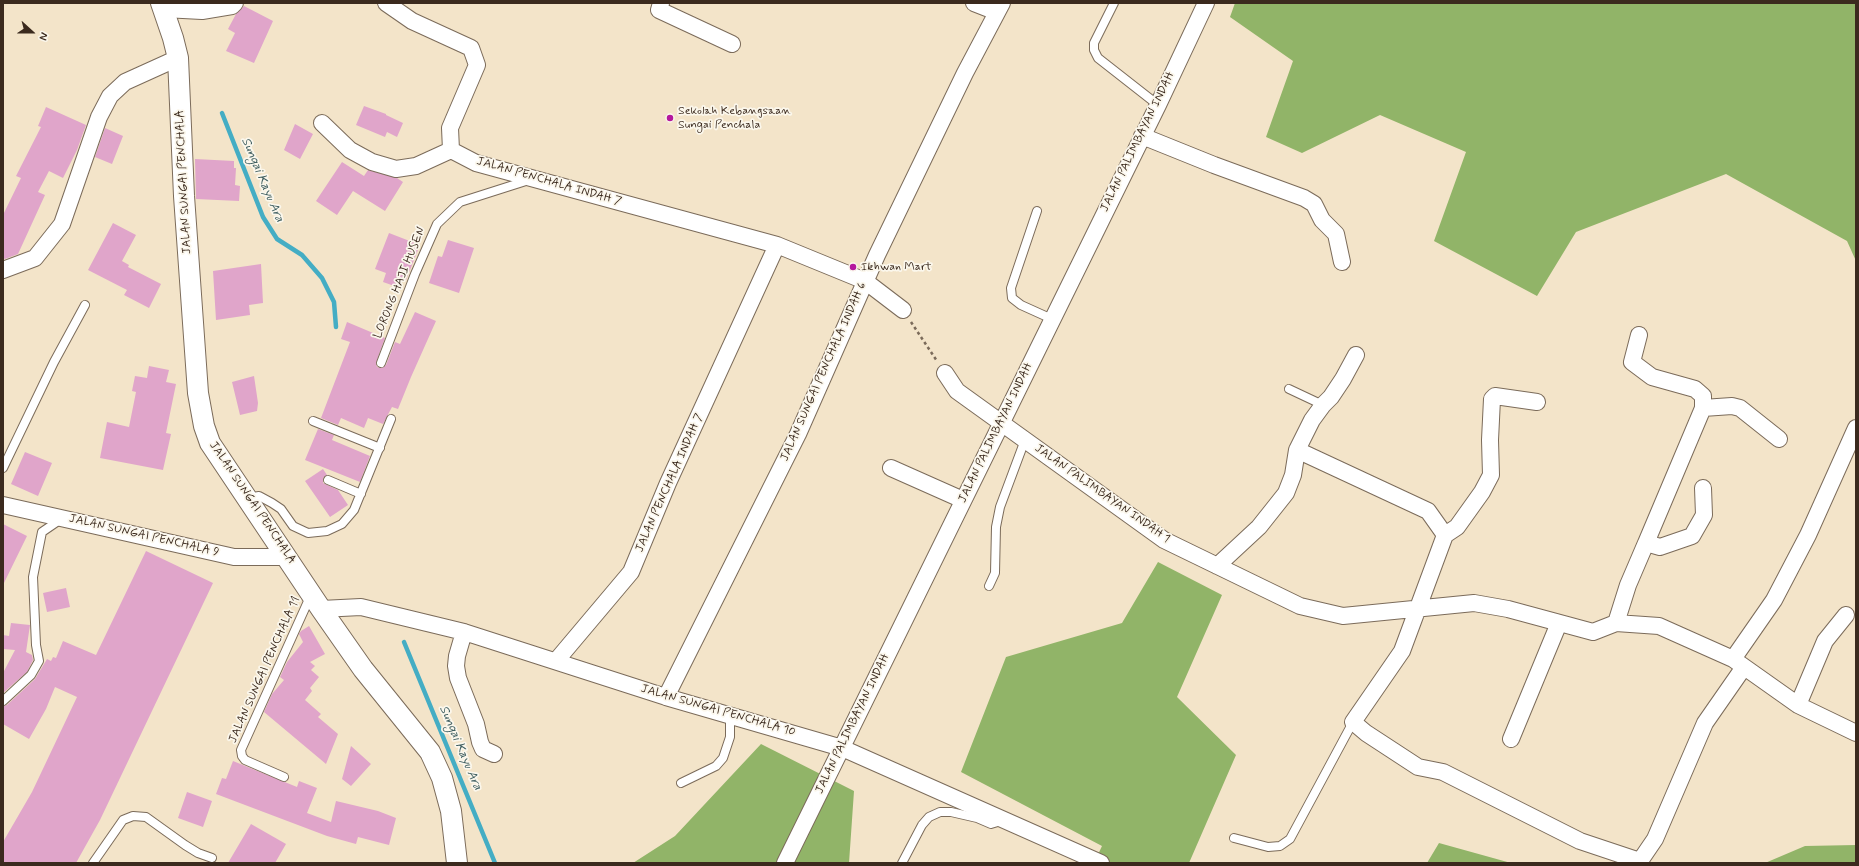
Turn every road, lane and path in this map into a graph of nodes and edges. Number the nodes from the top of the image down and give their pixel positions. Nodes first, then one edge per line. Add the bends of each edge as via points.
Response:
1 (235, 3) edge
2 (386, 3) edge
3 (661, 3) edge
4 (974, 3) edge
5 (1114, 3) edge
6 (1206, 3) edge
7 (162, 6) edge
8 (1000, 8) edge
9 (732, 44) dead end
10 (178, 58) junction
11 (1158, 105) junction
12 (322, 123) dead end
13 (1142, 136) junction
14 (451, 150) junction
15 (534, 179) junction
16 (1037, 211) dead end
17 (777, 245) junction
18 (1342, 262) dead end
19 (3, 270) edge
20 (866, 281) junction
21 (85, 305) dead end
22 (903, 310) joint
23 (1052, 319) junction
24 (1639, 335) dead end
25 (1356, 354) dead end
26 (381, 363) dead end
27 (944, 373) joint
28 (1289, 389) dead end
29 (1327, 401) junction
30 (1537, 402) dead end
31 (1703, 408) junction
32 (391, 419) dead end
33 (313, 421) dead end
34 (1000, 422) junction
35 (1856, 428) edge
36 (1779, 439) dead end
37 (1025, 440) junction
38 (380, 448) junction
39 (1297, 450) junction
40 (3, 468) edge
41 (891, 468) dead end
42 (328, 480) dead end
43 (1703, 488) dead end
44 (361, 494) junction
45 (247, 498) junction
46 (963, 500) junction
47 (5, 510) edge
48 (63, 518) junction
49 (1445, 535) junction
50 (1646, 543) junction
51 (287, 556) junction
52 (1217, 566) junction
53 (989, 586) dead end
54 (316, 602) junction
55 (1418, 609) junction
56 (1846, 615) dead end
57 (1559, 623) junction
58 (1616, 623) junction
59 (464, 632) junction
60 (556, 661) junction
61 (1738, 663) junction
62 (666, 697) junction
63 (3, 701) edge
64 (1798, 705) junction
65 (730, 715) junction
66 (1353, 722) junction
67 (1856, 733) edge
68 (1511, 739) dead end
69 (842, 748) junction
70 (494, 754) dead end
71 (284, 777) dead end
72 (681, 783) dead end
73 (1004, 820) junction
74 (1234, 838) dead end
75 (212, 858) dead end
76 (93, 863) edge
77 (457, 863) edge
78 (785, 863) edge
79 (902, 863) edge
80 (1101, 863) edge

1 - 7 street via 232,6 202,11
2 - 14 street via 412,21 471,48 477,65 450,128
3 - 9 street via 659,10
4 - 8 street
5 - 11 lane via 1094,43 1094,50 1098,58
6 - 11 street, JALAN PALIMBAYAN INDAH
7 - 10 street, JALAN SUNGAI PENCHALA
8 - 20 street, JALAN SUNGAI PENCHALA INDAH 6 via 965,73
10 - 19 street via 125,82 110,96 99,117 62,224 35,258
10 - 45 street, JALAN SUNGAI PENCHALA via 184,196 198,393 210,443
11 - 13 street, JALAN PALIMBAYAN INDAH
12 - 14 street via 350,150 372,162 396,169 416,166
13 - 18 street via 1314,204 1322,220 1336,234
13 - 23 street, JALAN PALIMBAYAN INDAH
14 - 15 street, JALAN PENCHALA INDAH 7 via 476,163
15 - 17 street, JALAN PENCHALA INDAH 7
15 - 26 lane, LORONG HAJI HUSEN via 460,202 437,224
16 - 23 lane via 1011,288 1012,298 1021,305
17 - 20 street, JALAN PENCHALA INDAH 7
17 - 60 street, JALAN PENCHALA INDAH 7 via 668,483 631,572
20 - 22 street, JALAN PENCHALA INDAH 7
20 - 62 street, JALAN SUNGAI PENCHALA INDAH 6 via 798,434
21 - 40 lane via 54,362
22 - 27 path
23 - 34 street, JALAN PALIMBAYAN INDAH
24 - 31 street via 1632,362 1652,377 1695,389 1703,396
25 - 29 street via 1347,373
27 - 34 street via 957,391
28 - 29 lane
29 - 39 street via 1312,420
30 - 49 street via 1495,396 1492,399 1491,475 1457,527
31 - 36 street via 1740,408
31 - 50 street
32 - 38 lane
33 - 38 lane
34 - 37 street, JALAN PALIMBAYAN INDAH 1
34 - 46 street, JALAN PALIMBAYAN INDAH
35 - 61 street via 1808,535
37 - 52 street, JALAN PALIMBAYAN INDAH 1 via 1164,540
37 - 53 lane via 1000,507 996,527 995,573
38 - 44 lane
39 - 49 street via 1428,511
39 - 52 street via 1293,474 1286,493 1259,528
41 - 46 street
42 - 44 lane
43 - 50 street via 1704,515 1692,536 1660,548
44 - 45 lane via 354,510 342,524 326,531 308,534 293,526 281,509 272,503 259,496
45 - 51 street, JALAN SUNGAI PENCHALA
46 - 69 street, JALAN PALIMBAYAN INDAH
47 - 48 street, JALAN SUNGAI PENCHALA 9
48 - 51 street, JALAN SUNGAI PENCHALA 9 via 234,557
48 - 63 lane via 42,532 33,577 39,661 31,675
49 - 55 street
50 - 58 street via 1628,585
51 - 54 street, JALAN SUNGAI PENCHALA
52 - 55 street, JALAN PALIMBAYAN INDAH 1 via 1300,606 1343,616
54 - 59 street, JALAN SUNGAI PENCHALA 10 via 361,608
54 - 71 lane, JALAN SUNGAI PENCHALA 11 via 241,750 245,760
54 - 77 street, JALAN SUNGAI PENCHALA via 363,669 430,752 442,778 451,811
55 - 57 street, JALAN PALIMBAYAN INDAH 1 via 1474,603
55 - 66 street via 1402,651
56 - 64 street via 1825,641
57 - 58 street, JALAN PALIMBAYAN INDAH 1 via 1593,632
57 - 68 street
58 - 61 street, JALAN PALIMBAYAN INDAH 1 via 1659,626
59 - 60 street, JALAN SUNGAI PENCHALA 10
59 - 70 street via 457,656 458,678 483,749
60 - 62 street, JALAN SUNGAI PENCHALA 10
61 - 64 street, JALAN PALIMBAYAN INDAH 1
61 - 66 street via 1705,723 1655,839 1640,860 1580,841 1444,772 1418,767
62 - 65 street, JALAN SUNGAI PENCHALA 10
64 - 67 street, JALAN PALIMBAYAN INDAH 1
65 - 69 street, JALAN SUNGAI PENCHALA 10
65 - 72 lane via 730,738 723,758 716,766
66 - 74 lane via 1290,839 1280,846 1268,847
69 - 73 street, JALAN SUNGAI PENCHALA 10
69 - 78 street, JALAN PALIMBAYAN INDAH
73 - 79 lane via 991,824 951,812 929,816
73 - 80 street, JALAN SUNGAI PENCHALA 10
75 - 76 lane via 185,845 146,817 133,816 122,820

